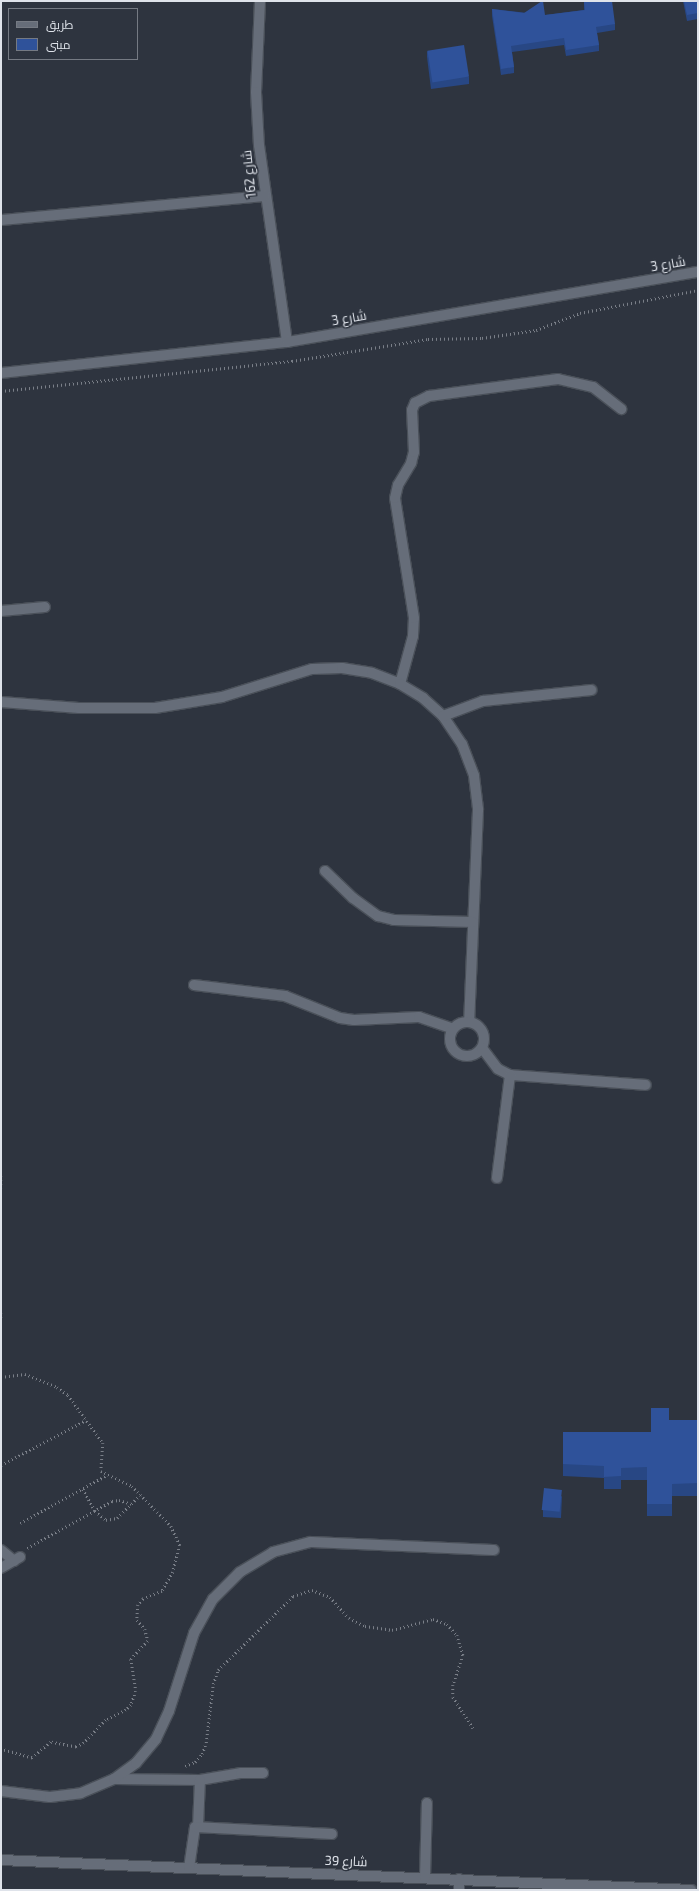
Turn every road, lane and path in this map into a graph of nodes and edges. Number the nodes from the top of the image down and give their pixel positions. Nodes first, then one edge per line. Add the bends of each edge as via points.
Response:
1 (260, 1) edge
2 (265, 196) junction
3 (1, 220) edge
4 (698, 272) edge
5 (698, 290) edge
6 (287, 342) junction
7 (1, 373) edge
8 (1, 391) edge
9 (621, 409) dead end
10 (45, 607) dead end
11 (1, 611) edge
12 (400, 684) junction
13 (591, 690) dead end
14 (1, 702) edge
15 (443, 716) junction
16 (325, 870) dead end
17 (473, 922) junction
18 (194, 985) dead end
19 (469, 1022) junction
20 (453, 1029) junction
21 (482, 1048) junction
22 (510, 1075) junction
23 (646, 1085) dead end
24 (1, 1176) edge
25 (497, 1178) dead end
26 (1, 1188) edge
27 (1, 1313) edge
28 (1, 1318) edge
29 (1, 1377) edge
30 (86, 1420) junction
31 (1, 1465) edge
32 (108, 1475) junction
33 (83, 1488) junction
34 (140, 1495) junction
35 (132, 1504) junction
36 (95, 1511) junction
37 (20, 1523) dead end
38 (1, 1550) edge
39 (494, 1550) dead end
40 (15, 1558) junction
41 (1, 1568) edge
42 (473, 1728) dead end
43 (1, 1749) edge
44 (178, 1766) dead end
45 (263, 1773) dead end
46 (114, 1779) junction
47 (200, 1780) junction
48 (1, 1790) edge
49 (427, 1803) dead end
50 (198, 1827) junction
51 (332, 1834) dead end
52 (1, 1860) edge
53 (189, 1868) junction
54 (425, 1877) junction
55 (459, 1879) junction
56 (459, 1890) edge
57 (690, 1890) edge

1 - 2 street, شارع 162 via 256,92
2 - 3 street
2 - 6 street, شارع 162
4 - 6 street, شارع 3
5 - 8 path via 580,313 536,330 489,338 428,339 292,361
6 - 7 street, شارع 3
9 - 12 street via 593,387 558,379 430,396 415,403 412,410 414,452 411,463 398,485 396,498 414,618 413,636
10 - 11 street
12 - 14 street via 372,673 342,668 312,669 222,697 155,708 79,708
12 - 15 street via 423,698
13 - 15 street via 483,701
15 - 17 street via 462,744 474,776 478,810
16 - 17 street via 353,898 378,916 394,920
17 - 19 street
18 - 20 street via 285,996 340,1018 354,1020 419,1017
19 - 20 street
19 - 21 street via 483,1031
20 - 21 street via 450,1039 458,1054 474,1055
21 - 22 street via 498,1069
22 - 23 street
22 - 25 street
24 - 26 path
27 - 28 path
29 - 30 path via 25,1374 57,1387 68,1395
30 - 31 path
30 - 32 path via 103,1443 104,1453 100,1468
32 - 33 path
32 - 34 path via 126,1482
33 - 36 path
33 - 37 path
34 - 35 path
34 - 43 path via 176,1532 180,1552 162,1591 143,1599 138,1605 137,1620 145,1629 148,1641 131,1659 136,1691 131,1705 120,1715 106,1720 84,1743 76,1746 51,1742 32,1758
35 - 36 path via 126,1501 112,1501
35 - 36 path via 112,1520 101,1518
36 - 40 path
38 - 40 street
39 - 46 street via 311,1542 273,1552 240,1572 213,1599 194,1633 169,1711 156,1739 136,1763
40 - 41 street
42 - 44 path via 453,1697 453,1685 463,1655 457,1635 447,1624 433,1619 392,1630 366,1626 349,1618 330,1597 312,1590 293,1596 218,1670 213,1684 208,1732 202,1754 195,1762
45 - 47 street via 241,1773
46 - 47 street
46 - 48 street via 81,1793 50,1797
47 - 50 street
49 - 54 street
50 - 51 street
50 - 53 street via 193,1829
52 - 53 street, شارع 39
53 - 54 street, شارع 39
54 - 55 street, شارع 39
55 - 56 street
55 - 57 street, شارع 39

